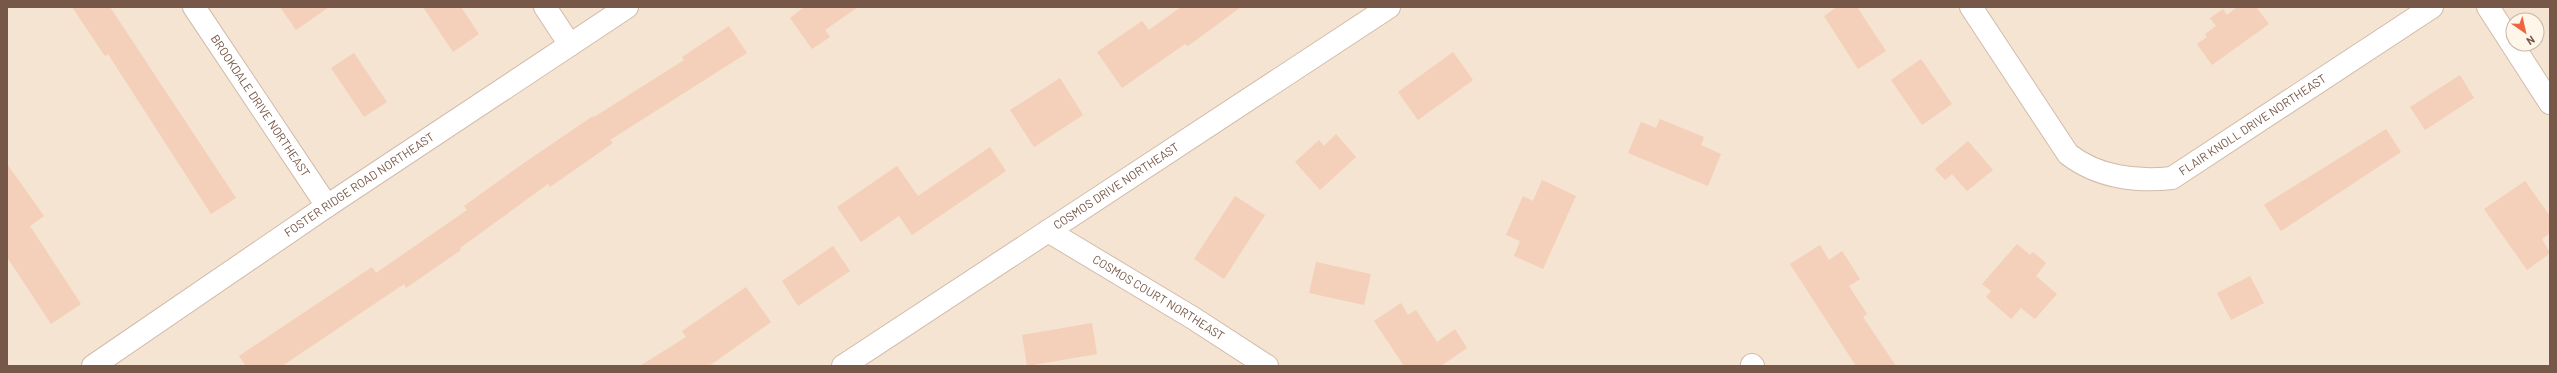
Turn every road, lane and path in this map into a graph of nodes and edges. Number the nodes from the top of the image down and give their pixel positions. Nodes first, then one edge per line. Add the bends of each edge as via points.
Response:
1 (194, 7) edge
2 (545, 7) edge
3 (627, 7) edge
4 (1389, 7) edge
5 (1971, 7) edge
6 (2432, 7) edge
7 (2488, 7) edge
8 (570, 45) junction
9 (2550, 103) edge
10 (327, 206) junction
11 (1048, 231) junction
12 (93, 366) edge
13 (843, 366) edge
14 (1267, 366) edge

1 - 10 street, BROOKDALE DRIVE NORTHEAST
2 - 8 street
3 - 8 street, FOSTER RIDGE ROAD NORTHEAST
4 - 11 street, COSMOS DRIVE NORTHEAST
5 - 6 street, FLAIR KNOLL DRIVE NORTHEAST via 2068,154 2084,166 2103,174 2148,180 2172,178
7 - 9 street
8 - 10 street, FOSTER RIDGE ROAD NORTHEAST
10 - 12 street, FOSTER RIDGE ROAD NORTHEAST
11 - 13 street, COSMOS DRIVE NORTHEAST
11 - 14 street, COSMOS COURT NORTHEAST via 1193,318

